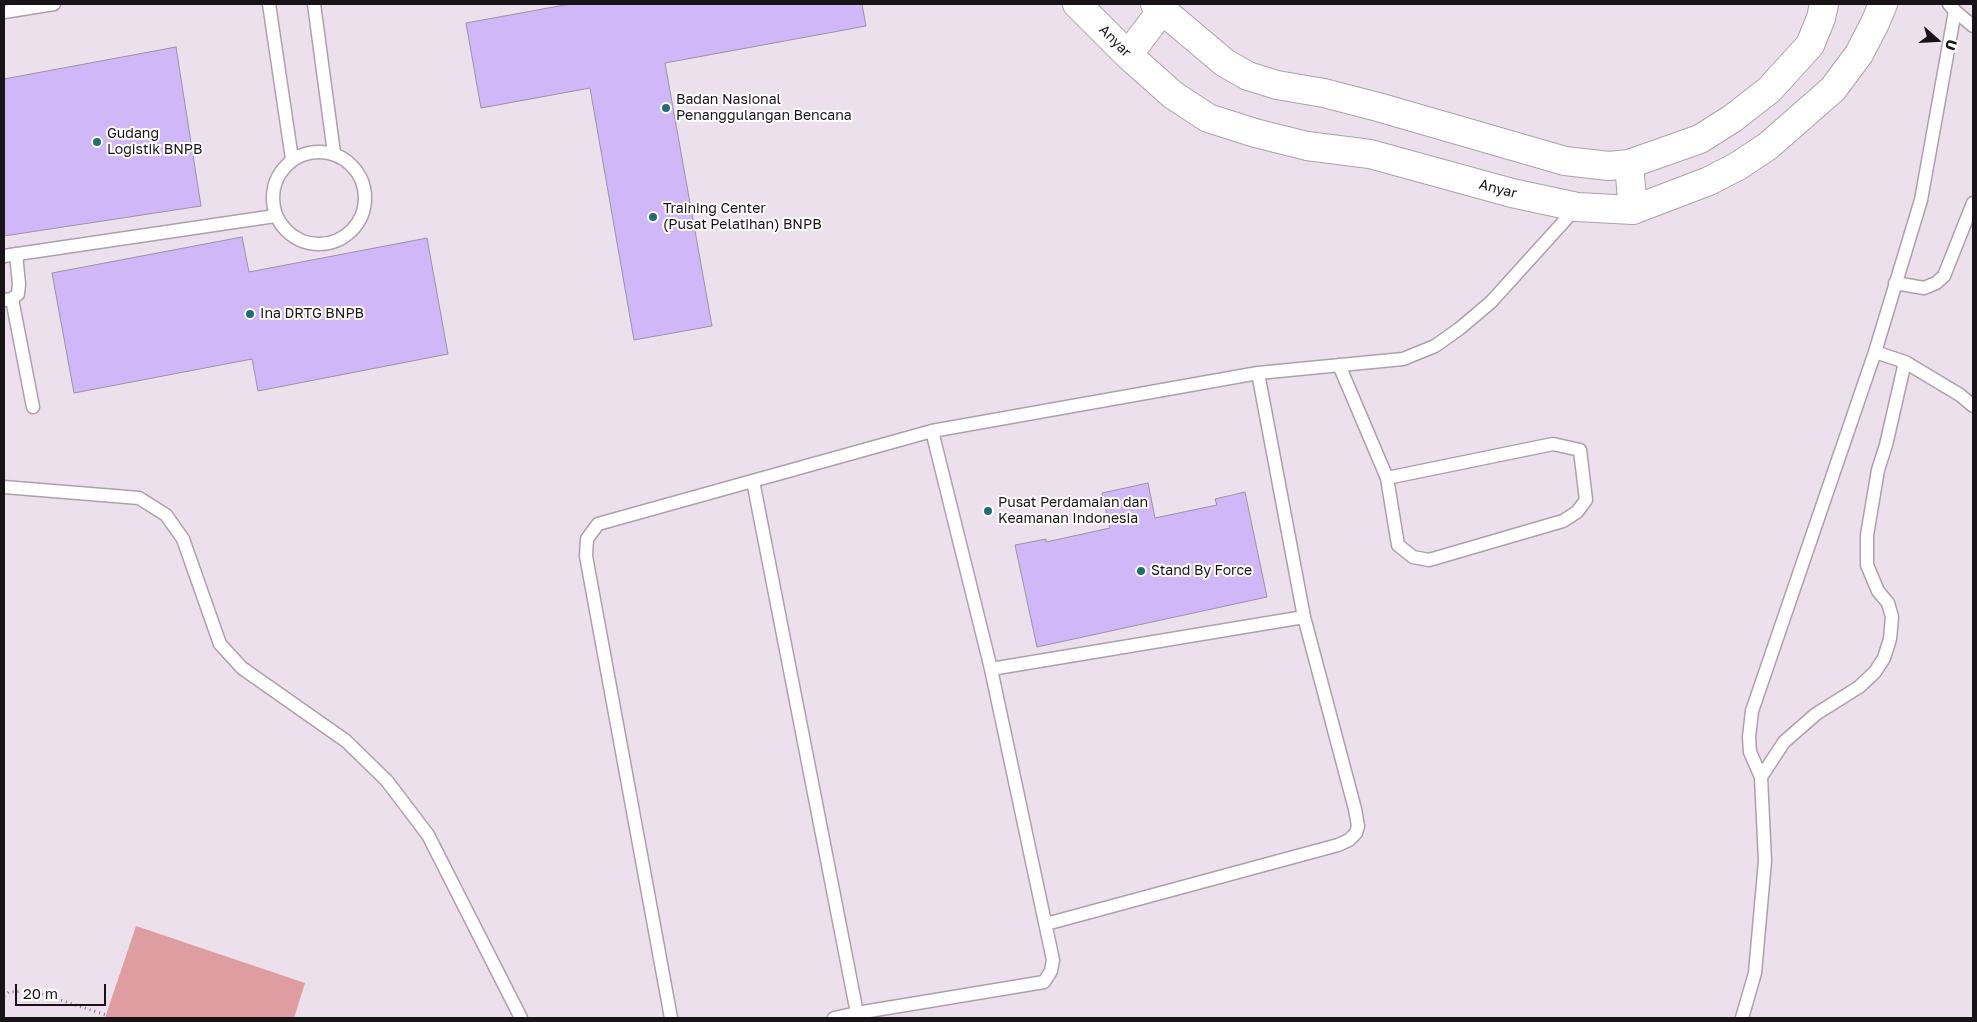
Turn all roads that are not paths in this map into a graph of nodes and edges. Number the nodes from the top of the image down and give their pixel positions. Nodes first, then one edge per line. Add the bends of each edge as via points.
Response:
1 (54, 4) edge
2 (270, 4) edge
3 (314, 4) edge
4 (1077, 4) edge
5 (1824, 4) edge
6 (1883, 4) edge
7 (1158, 7) edge
8 (1952, 7) edge
9 (4, 12) edge
10 (1973, 26) edge
11 (1128, 55) junction
12 (334, 153) junction
13 (292, 159) junction
14 (1629, 164) junction
15 (1973, 203) edge
16 (1578, 207) junction
17 (1633, 210) junction
18 (275, 216) junction
19 (10, 255) edge
20 (1895, 283) junction
21 (8, 300) edge
22 (1875, 352) junction
23 (1905, 362) junction
24 (1338, 365) junction
25 (1258, 373) junction
26 (1973, 406) edge
27 (33, 407) dead end
28 (932, 431) junction
29 (1388, 478) junction
30 (753, 481) junction
31 (4, 487) edge
32 (1304, 617) junction
33 (991, 669) junction
34 (1761, 777) junction
35 (1046, 924) junction
36 (857, 1013) junction
37 (521, 1018) edge
38 (671, 1018) edge
39 (834, 1018) edge
40 (1742, 1018) edge

1 - 9 lane
2 - 13 lane
3 - 12 lane
4 - 11 street, Anyar
5 - 14 street via 1810,45 1769,90 1700,139
6 - 17 street, Anyar via 1858,54 1833,89 1768,146 1709,181
7 - 11 street
7 - 14 street via 1225,63 1255,78 1378,107 1564,161 1609,166
8 - 10 lane
8 - 20 lane via 1921,200
11 - 16 street, Anyar via 1173,95 1208,118 1307,146 1370,154 1512,193
12 - 13 lane via 313,151
12 - 18 lane via 356,169 366,193 361,220 343,240 317,245 292,237
13 - 18 lane via 278,175 272,195
14 - 17 street
15 - 20 lane via 1944,276 1924,288
16 - 17 street, Anyar
16 - 24 lane via 1491,302 1460,329 1434,346 1403,359
18 - 19 lane
19 - 21 lane via 19,284 18,294
20 - 22 lane
21 - 27 lane
22 - 23 lane
22 - 34 lane via 1752,712 1750,752
23 - 26 lane
23 - 34 lane via 1878,470 1867,535 1868,565 1892,617 1884,658 1859,687 1816,714 1784,742
24 - 25 lane
24 - 29 lane
25 - 28 lane
25 - 32 lane
28 - 30 lane
28 - 33 lane
29 - 29 lane via 1553,444 1580,450 1586,500 1577,512 1563,521 1429,560 1413,557 1398,546
30 - 36 lane
30 - 38 lane via 598,524 587,539 586,556
31 - 37 lane via 139,498 166,515 183,539 220,644 242,668 346,741 387,781 428,835
32 - 33 lane
32 - 35 lane via 1355,809 1356,833 1338,845
33 - 35 lane
34 - 40 lane via 1765,861 1755,973
35 - 36 lane via 1053,960 1044,982
36 - 39 lane

